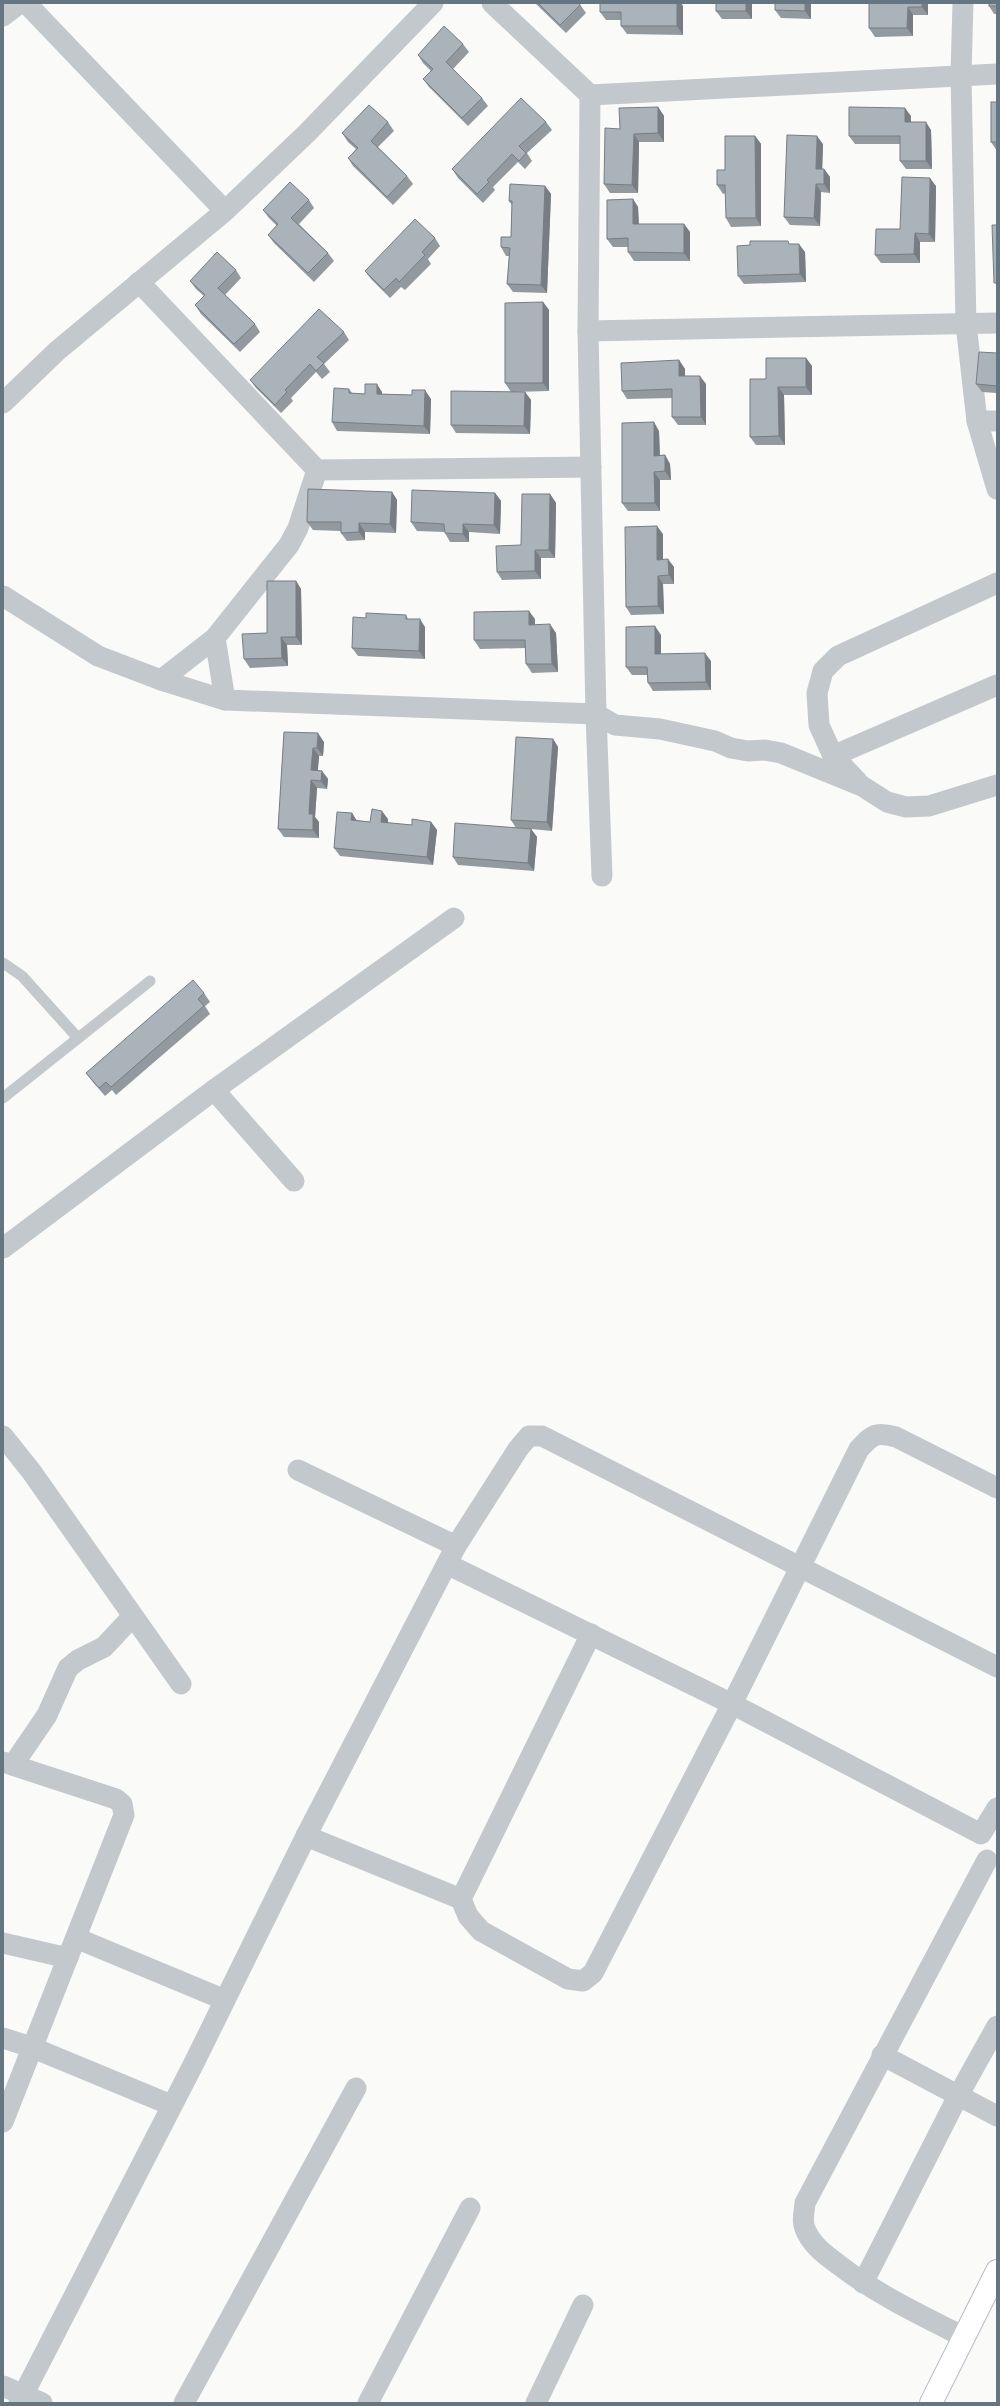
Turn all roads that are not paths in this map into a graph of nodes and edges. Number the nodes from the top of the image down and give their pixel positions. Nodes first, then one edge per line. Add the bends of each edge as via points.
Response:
1 (20, 3) edge
2 (26, 3) edge
3 (433, 3) edge
4 (492, 3) edge
5 (963, 3) edge
6 (3, 16) edge
7 (997, 74) edge
8 (961, 75) junction
9 (590, 95) junction
10 (225, 211) junction
11 (139, 282) junction
12 (966, 324) junction
13 (997, 324) edge
14 (588, 331) junction
15 (3, 403) edge
16 (987, 421) edge
17 (591, 467) junction
18 (317, 470) junction
19 (997, 489) edge
20 (997, 583) edge
21 (3, 596) edge
22 (215, 638) junction
23 (160, 680) junction
24 (997, 685) edge
25 (225, 700) junction
26 (596, 714) junction
27 (833, 756) junction
28 (997, 785) edge
29 (862, 786) junction
30 (602, 876) dead end
31 (454, 918) dead end
32 (3, 963) edge
33 (150, 982) dead end
34 (78, 1037) junction
35 (214, 1090) junction
36 (3, 1098) edge
37 (294, 1181) dead end
38 (3, 1248) edge
39 (3, 1436) edge
40 (298, 1470) dead end
41 (997, 1488) edge
42 (452, 1555) junction
43 (799, 1566) junction
44 (133, 1616) junction
45 (591, 1634) junction
46 (997, 1667) edge
47 (181, 1684) dead end
48 (732, 1704) junction
49 (8, 1764) edge
50 (997, 1808) edge
51 (981, 1834) junction
52 (306, 1836) junction
53 (992, 1863) edge
54 (461, 1899) junction
55 (76, 1938) junction
56 (3, 1943) edge
57 (68, 1958) junction
58 (225, 2000) junction
59 (997, 2026) edge
60 (3, 2038) edge
61 (31, 2047) junction
62 (882, 2055) junction
63 (356, 2088) dead end
64 (958, 2096) junction
65 (171, 2105) junction
66 (997, 2116) edge
67 (3, 2122) edge
68 (470, 2208) dead end
69 (997, 2271) edge
70 (863, 2283) junction
71 (583, 2305) dead end
72 (964, 2337) junction
73 (3, 2386) edge
74 (21, 2398) edge
75 (42, 2403) edge
76 (184, 2403) edge
77 (368, 2403) edge
78 (536, 2403) edge
79 (931, 2403) edge

1 - 6 street
2 - 10 street
3 - 10 street via 307,133
4 - 9 street
5 - 8 street
7 - 8 street
8 - 9 street
8 - 12 street
9 - 14 street
10 - 11 street
11 - 15 street via 57,351
11 - 18 street
12 - 13 street
12 - 14 street
12 - 16 street
14 - 17 street
16 - 19 street
17 - 18 street
17 - 26 street
18 - 22 street via 298,528 289,546
20 - 27 street via 838,656 823,671 817,693 819,725
21 - 23 street via 98,656
22 - 23 street
22 - 25 street
23 - 25 street
24 - 27 street
25 - 26 street
26 - 29 street via 615,725 660,729 716,741 742,750 781,753
26 - 30 street
27 - 29 street
28 - 29 street via 929,806 906,807 887,802
31 - 35 street
32 - 34 lane via 22,976
33 - 34 lane
34 - 36 lane
35 - 37 street
35 - 38 street
39 - 44 street via 31,1471
40 - 42 street
41 - 43 street via 896,1437 881,1433 871,1436 859,1449
42 - 43 street via 518,1449 529,1436 542,1436
42 - 45 street
42 - 52 street
43 - 46 street
43 - 48 street
44 - 47 street
44 - 49 street via 104,1647 68,1668 47,1715
45 - 48 street
45 - 54 street
48 - 51 street
48 - 54 street via 593,1973 583,1981 568,1979 480,1931 468,1916
49 - 55 street via 116,1799 122,1804 124,1815
50 - 51 street
51 - 53 street
52 - 54 street
52 - 58 street
53 - 62 street
55 - 57 street
55 - 58 street
56 - 57 street
57 - 61 street
58 - 65 street
59 - 64 street
60 - 61 street
61 - 65 street
61 - 67 street
62 - 64 street
62 - 70 street via 806,2203 803,2221 806,2233 818,2249
63 - 76 street
64 - 66 street
64 - 70 street
65 - 74 street
68 - 77 street
69 - 72 street
70 - 72 street via 898,2305
71 - 78 street
72 - 79 street
73 - 74 street
74 - 75 street

